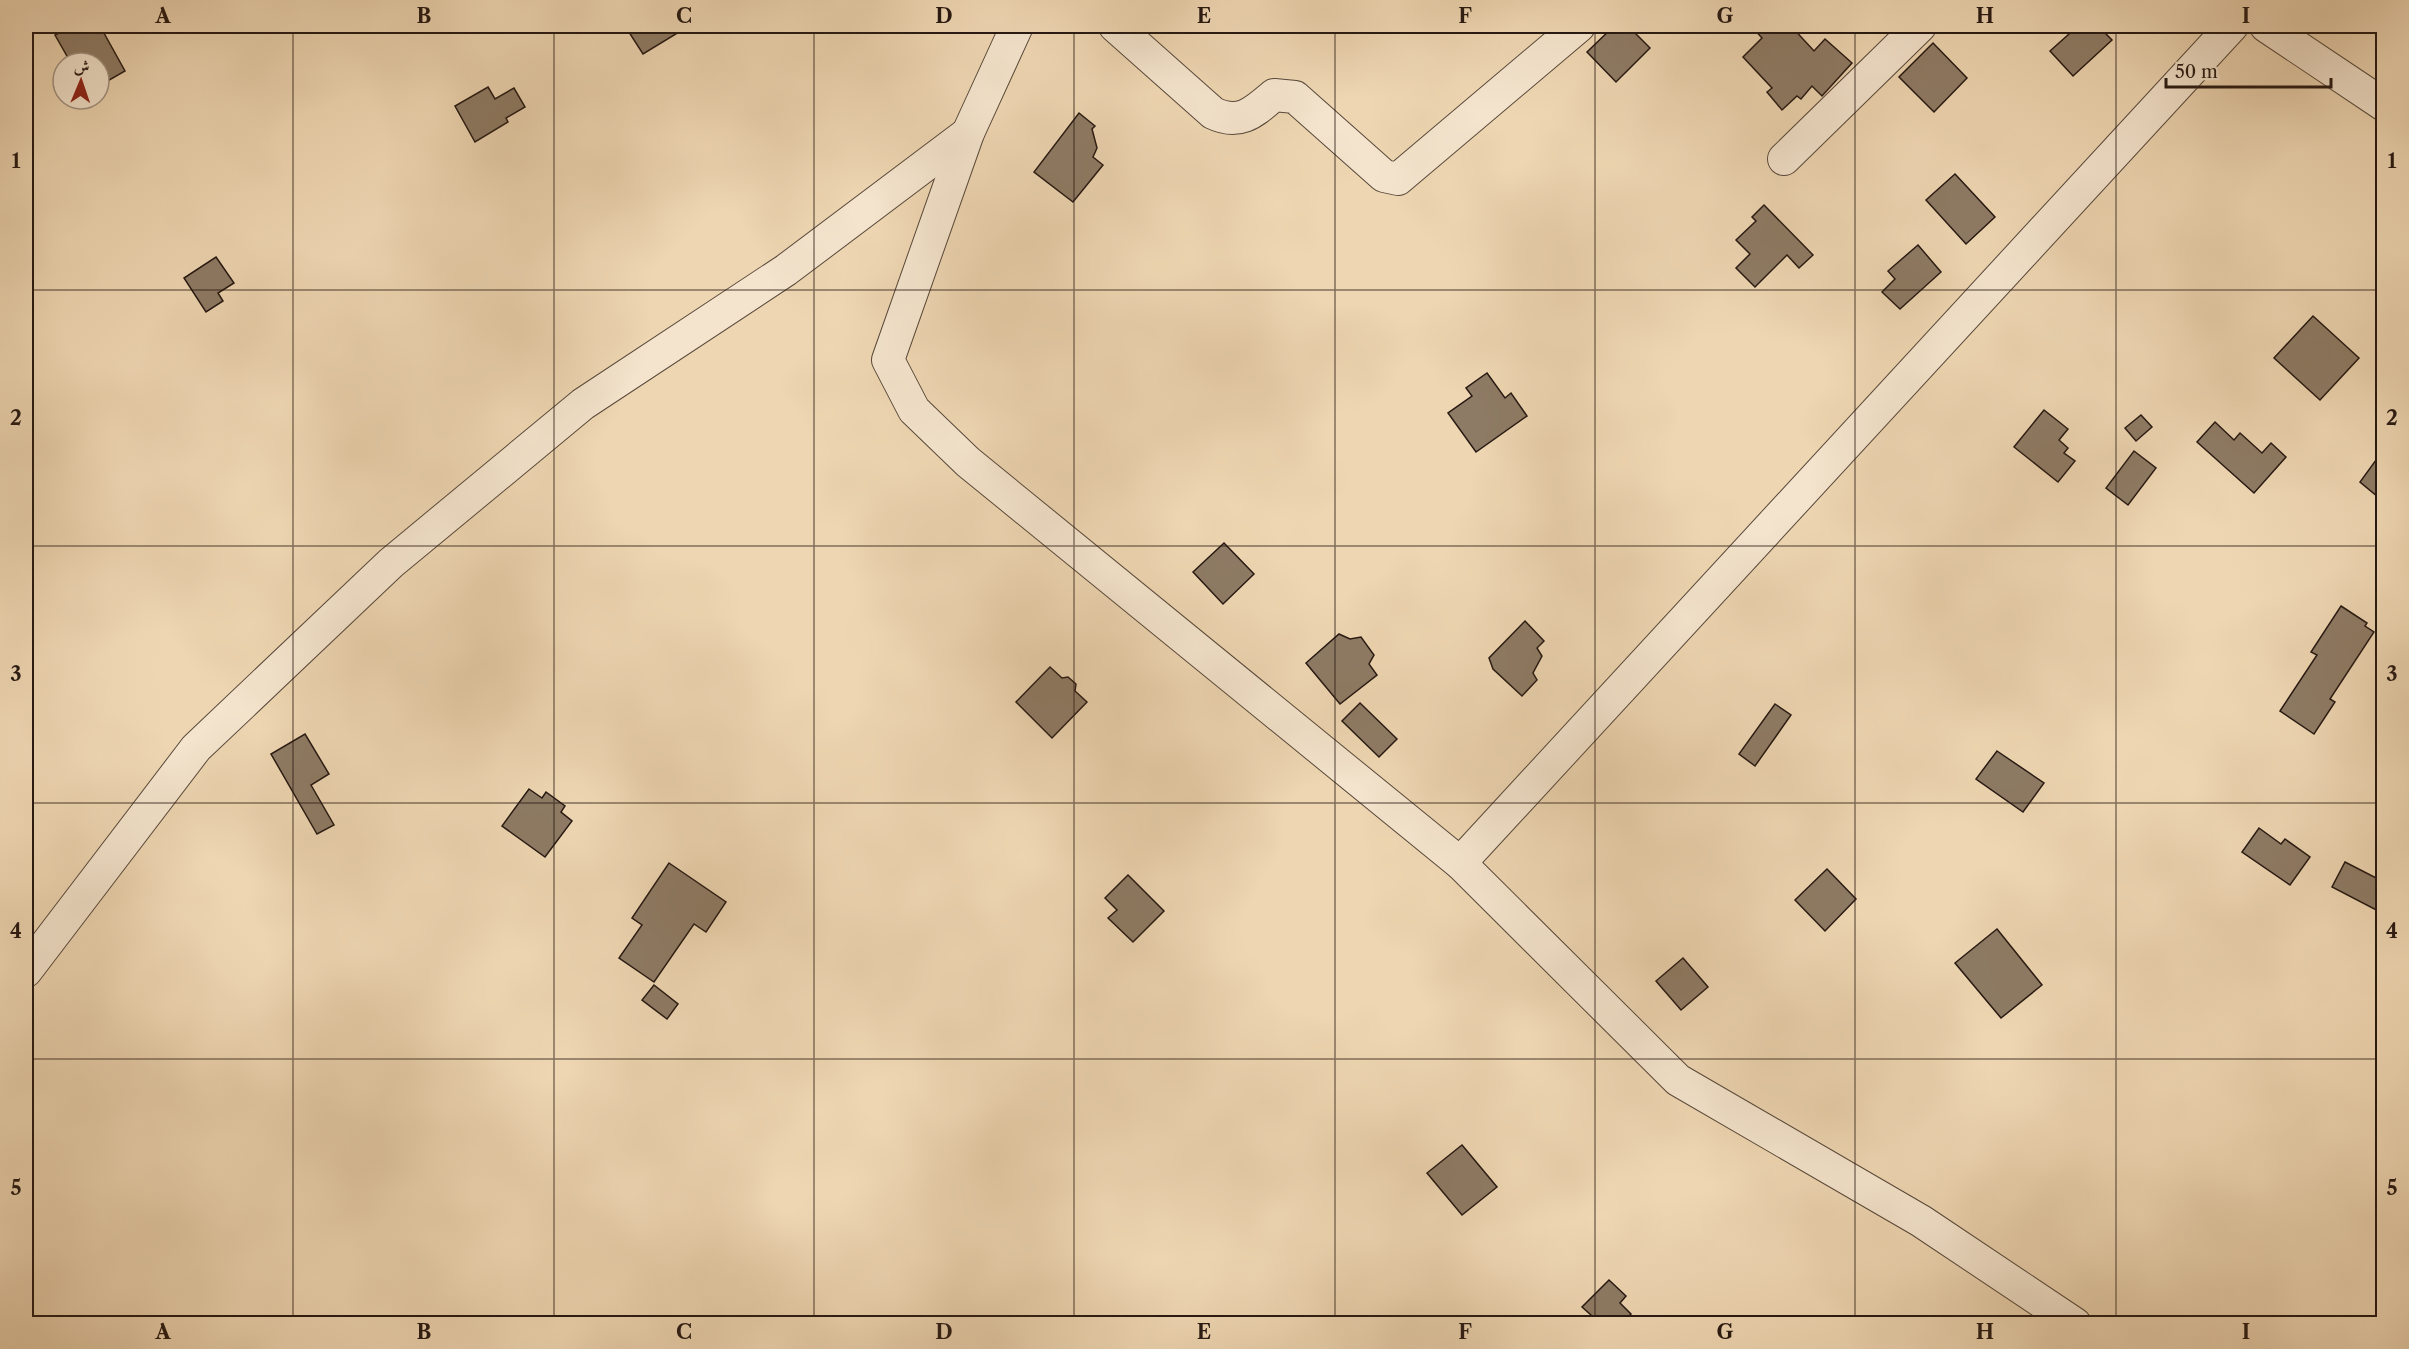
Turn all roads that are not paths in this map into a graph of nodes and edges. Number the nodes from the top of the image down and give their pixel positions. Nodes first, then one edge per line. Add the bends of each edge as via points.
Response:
1 (1017, 26) edge
2 (1115, 26) edge
3 (1579, 26) edge
4 (1920, 26) edge
5 (2232, 26) edge
6 (2266, 26) edge
7 (2384, 105) edge
8 (968, 133) junction
9 (1784, 159) dead end
10 (1460, 863) junction
11 (26, 971) edge
12 (2075, 1323) edge

1 - 8 street
2 - 3 street via 1213,113 1226,119 1251,114 1274,95 1295,97 1384,176 1398,179
4 - 9 street
5 - 10 street
6 - 7 street
8 - 10 street via 888,360 914,410 968,462
8 - 11 street via 786,270 583,404 392,563 196,748
10 - 12 street via 1678,1080 1921,1221

